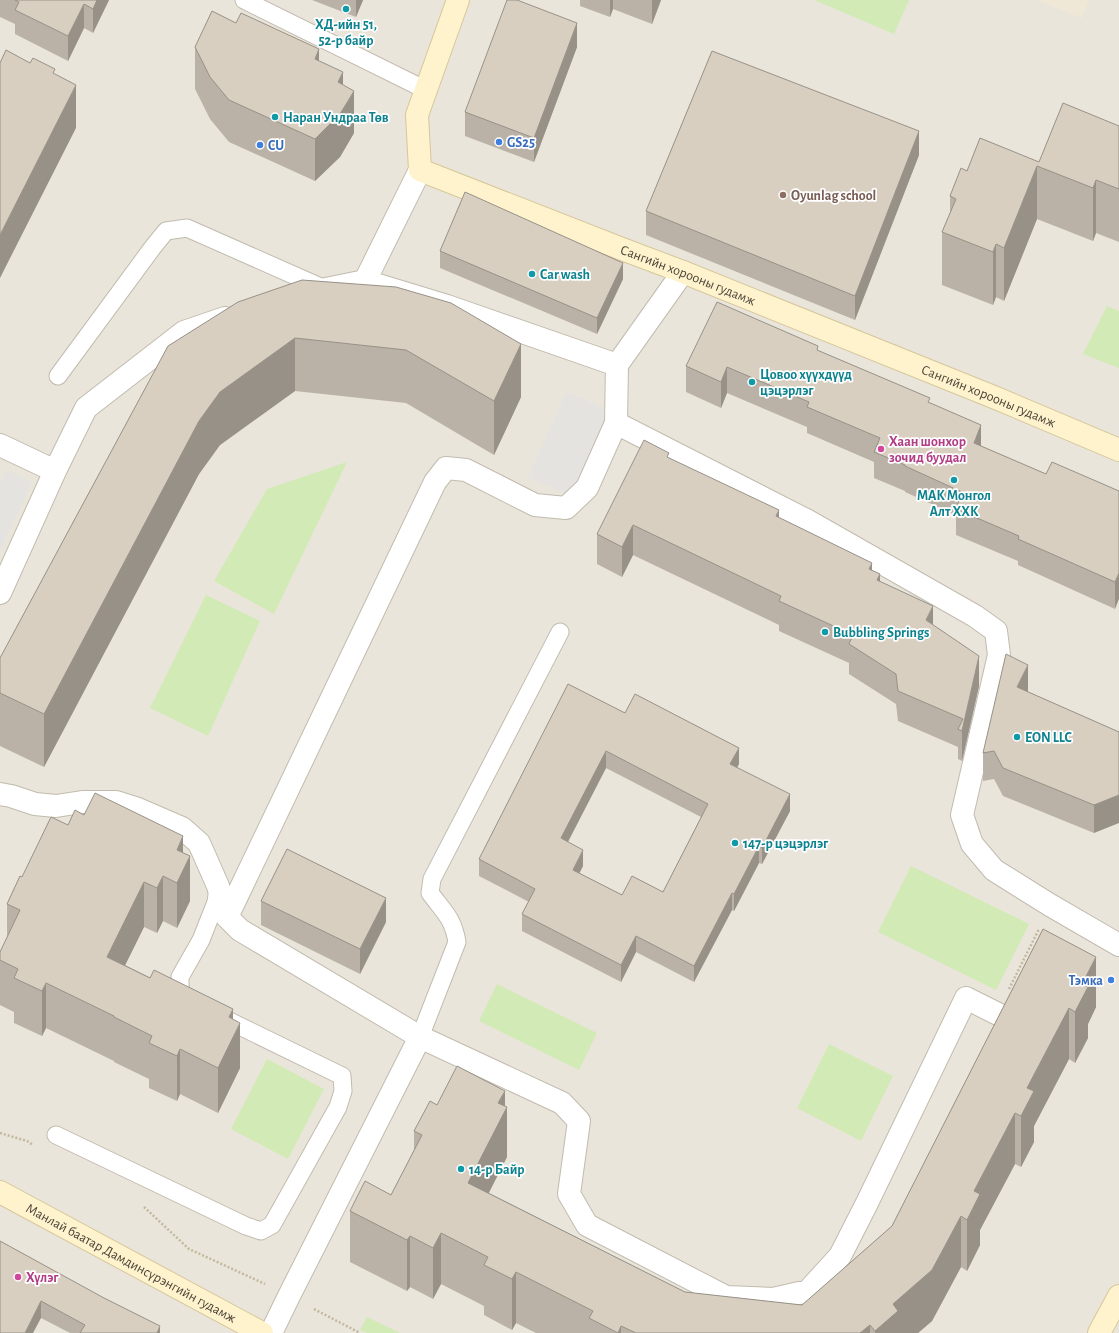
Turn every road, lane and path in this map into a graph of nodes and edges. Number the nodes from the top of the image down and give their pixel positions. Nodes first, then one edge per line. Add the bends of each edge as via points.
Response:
1 (244, 0) edge
2 (458, 0) edge
3 (426, 90) junction
4 (420, 170) junction
5 (683, 272) junction
6 (364, 281) junction
7 (325, 290) junction
8 (296, 297) edge
9 (246, 310) edge
10 (617, 365) junction
11 (58, 376) dead end
12 (616, 423) junction
13 (0, 445) edge
14 (1119, 450) edge
15 (55, 471) junction
16 (0, 593) edge
17 (560, 632) dead end
18 (0, 794) edge
19 (218, 886) junction
20 (1050, 905) junction
21 (227, 917) junction
22 (1119, 945) edge
23 (998, 1014) joint
24 (420, 1037) junction
25 (0, 1133) edge
26 (56, 1135) dead end
27 (34, 1145) dead end
28 (0, 1192) edge
29 (138, 1203) dead end
30 (289, 1296) junction
31 (1119, 1296) edge
32 (262, 1333) edge
33 (271, 1333) edge
34 (360, 1333) edge
35 (1100, 1333) edge

1 - 3 lane
2 - 3 street
3 - 4 street via 417,115
4 - 5 street, Сангийн хорооны гудамж
4 - 6 street
5 - 10 street
5 - 14 street, Сангийн хорооны гудамж
6 - 7 street
6 - 10 street via 447,306
7 - 8 street
7 - 11 lane via 187,228 166,231
9 - 15 street via 184,332 86,408
10 - 12 street
12 - 20 street via 808,521 975,616 996,631 999,655 962,815 972,844 994,870
12 - 21 street via 587,488 566,508 535,505 466,470 446,468 435,482
13 - 15 street
15 - 16 street
17 - 24 lane via 432,879 430,893 450,918 457,942
18 - 19 street via 35,804 56,806 82,802 116,802 138,809 182,828 200,843
19 - 21 street
19 - 26 lane via 216,902 201,940 180,977 182,997 342,1076 343,1091 338,1107 272,1225 261,1232 246,1226
20 - 22 street
20 - 23 path
21 - 24 street via 240,930
23 - 24 street via 966,998 840,1256 808,1291 773,1299 726,1296 587,1226 569,1194 578,1121 562,1103
24 - 30 street
25 - 27 path
28 - 32 street, Манлай баатар Дамдинсүрэнгийн гудамж
29 - 30 path via 189,1249
30 - 33 street
30 - 34 path
31 - 35 street

